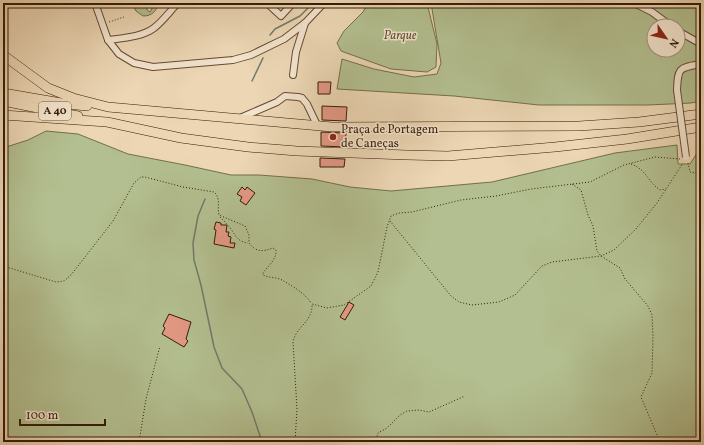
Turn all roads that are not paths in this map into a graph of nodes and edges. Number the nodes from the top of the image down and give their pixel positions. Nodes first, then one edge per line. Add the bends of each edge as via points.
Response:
1 (95, 3) edge
2 (178, 3) edge
3 (267, 3) edge
4 (293, 3) edge
5 (324, 3) edge
6 (634, 3) edge
7 (660, 18) edge
8 (305, 23) junction
9 (686, 36) edge
10 (108, 40) junction
11 (701, 44) edge
12 (3, 55) edge
13 (701, 64) edge
14 (293, 75) dead end
15 (3, 93) edge
16 (3, 101) edge
17 (108, 107) junction
18 (3, 114) edge
19 (699, 114) edge
20 (238, 119) junction
21 (107, 122) junction
22 (317, 125) junction
23 (701, 127) edge
24 (686, 157) road end

1 - 10 street
2 - 10 street via 150,31
3 - 4 street via 281,16
5 - 8 street
6 - 7 street
8 - 10 street via 284,39 234,60 153,67 134,63 119,54
8 - 14 street via 296,52
9 - 11 street
12 - 17 highway via 48,88
13 - 24 street, bridge via 687,66 678,73 677,90
15 - 17 highway, A 40 via 67,104
16 - 21 highway, A 40
17 - 20 highway
18 - 21 highway
19 - 22 highway via 579,126
20 - 22 highway
20 - 22 street via 285,96 302,98
21 - 23 highway via 181,138 248,147 431,156 555,147

